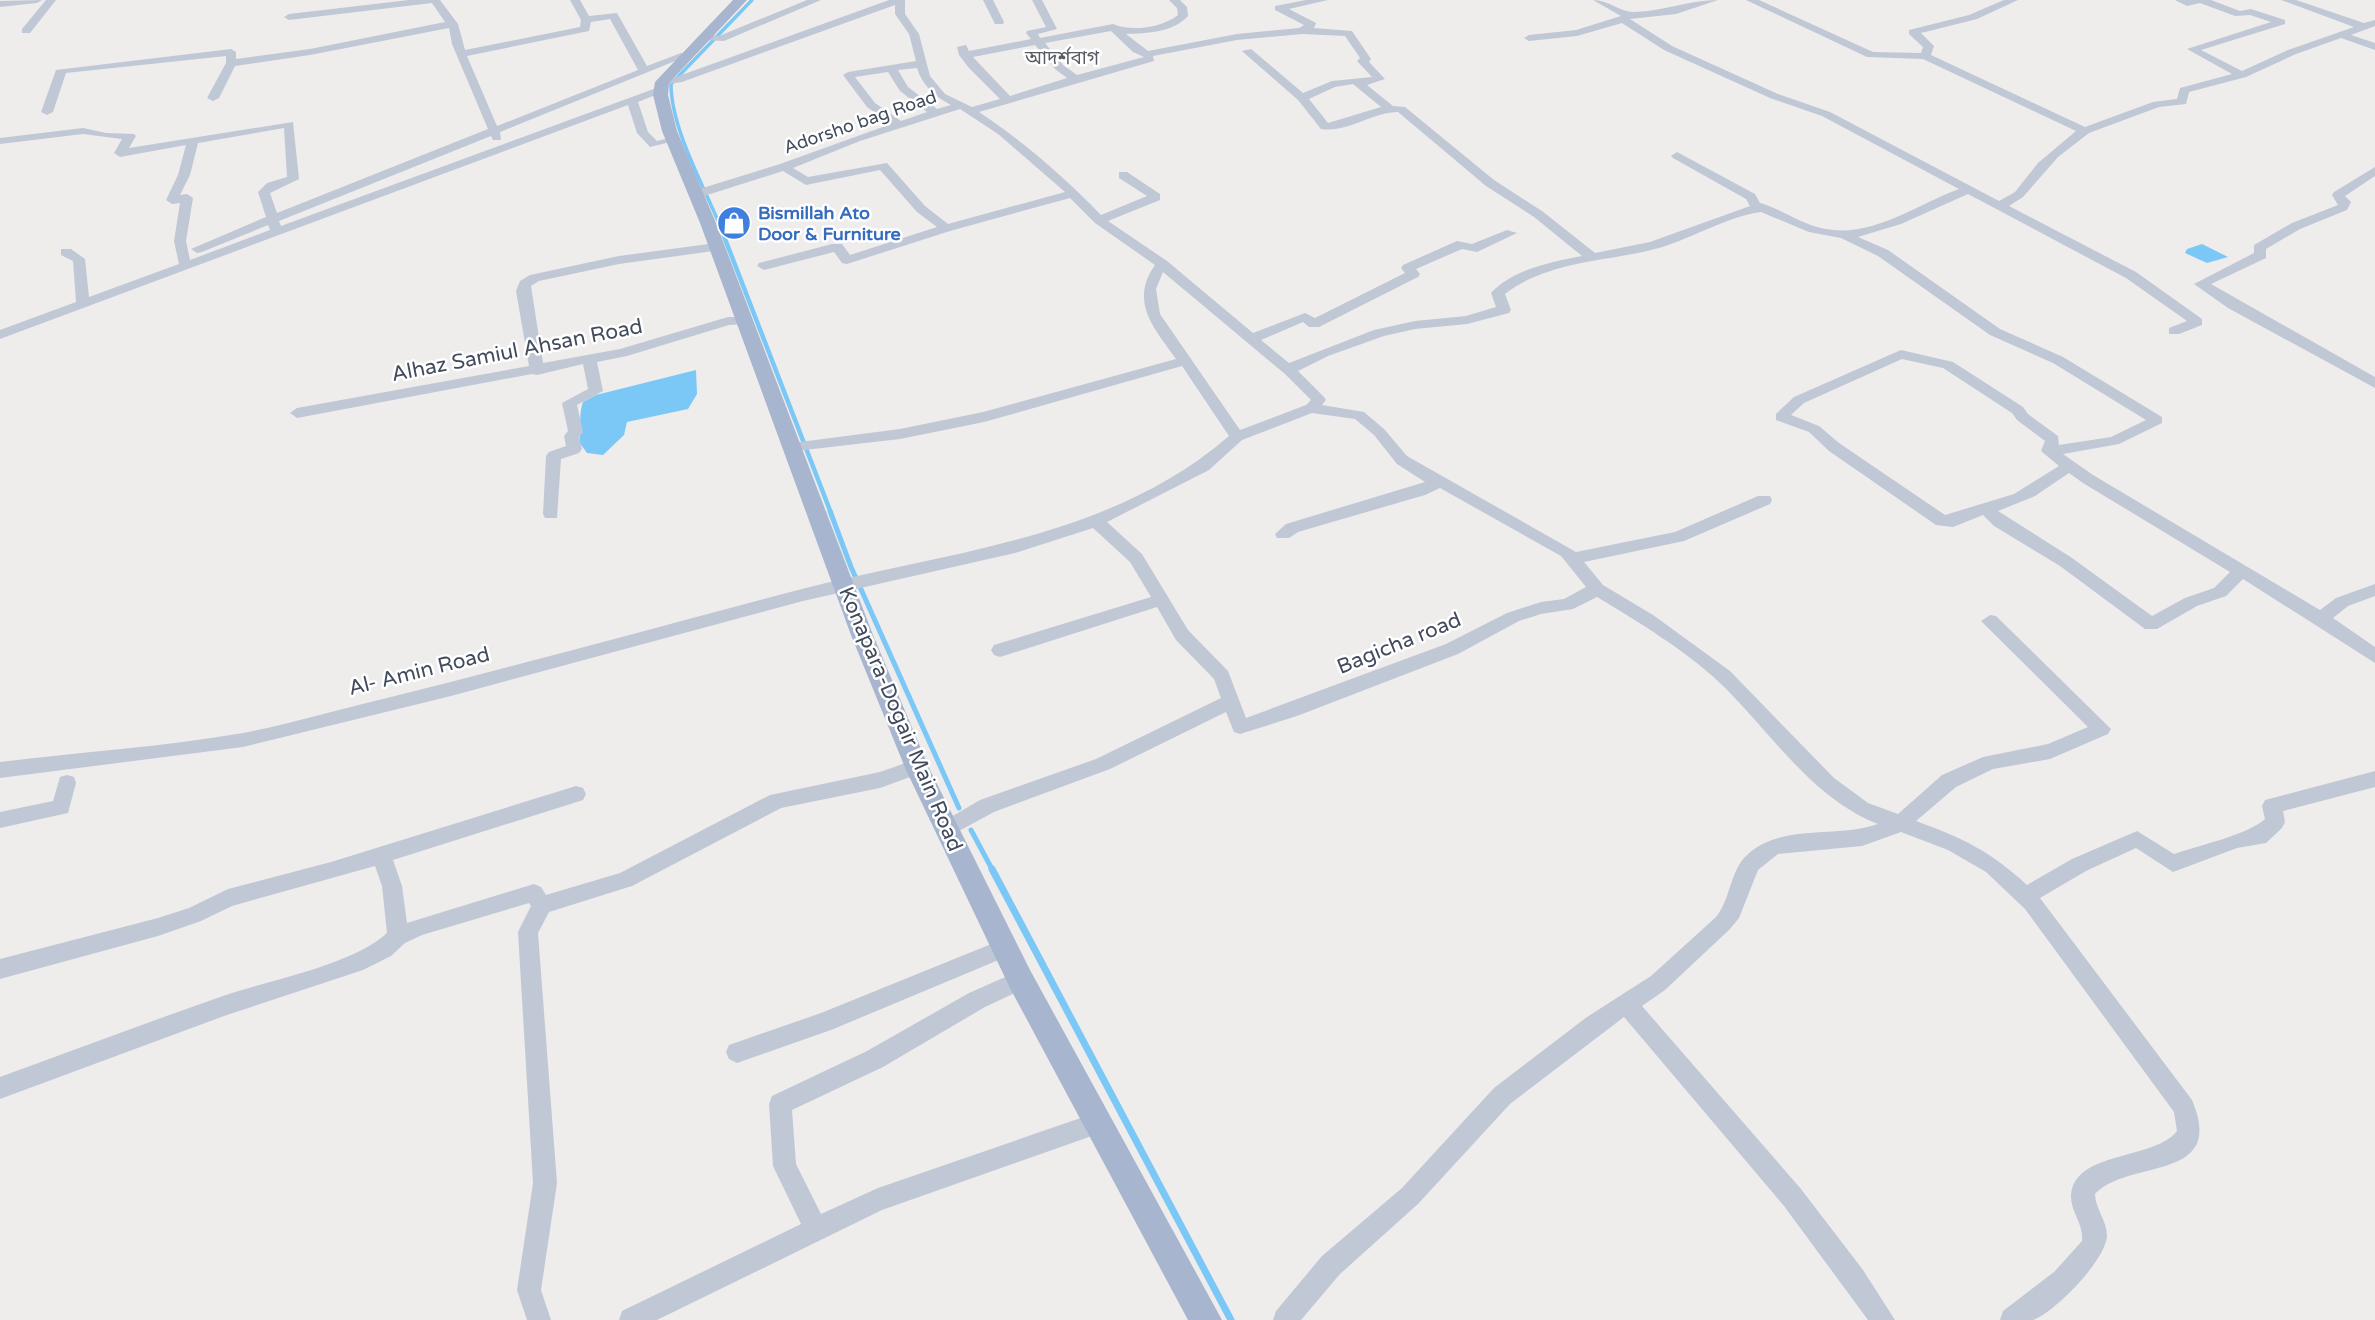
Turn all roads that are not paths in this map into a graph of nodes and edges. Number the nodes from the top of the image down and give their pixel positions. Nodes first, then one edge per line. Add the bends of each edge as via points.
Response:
1 (37, 0) edge
2 (51, 0) edge
3 (435, 0) edge
4 (575, 0) edge
5 (740, 0) edge
6 (816, 0) edge
7 (899, 0) edge
8 (988, 0) edge
9 (1037, 0) edge
10 (1174, 0) edge
11 (1265, 0) edge
12 (1323, 0) edge
13 (1598, 0) edge
14 (1713, 0) edge
15 (1751, 0) edge
16 (2013, 0) edge
17 (2180, 0) edge
18 (2200, 0) edge
19 (2286, 0) edge
20 (0, 4) edge
21 (1279, 8) junction
22 (289, 17) dead end
23 (1626, 17) junction
24 (586, 20) junction
25 (999, 22) dead end
26 (453, 23) junction
27 (2370, 25) edge
28 (26, 31) dead end
29 (1302, 31) junction
30 (1118, 32) junction
31 (2345, 36) junction
32 (1033, 37) junction
33 (711, 38) junction
34 (1529, 38) dead end
35 (2375, 47) edge
36 (1247, 51) dead end
37 (461, 54) junction
38 (1147, 54) junction
39 (684, 55) junction
40 (1925, 56) junction
41 (231, 63) junction
42 (920, 64) junction
43 (891, 68) junction
44 (644, 70) junction
45 (2242, 75) junction
46 (1075, 79) junction
47 (667, 83) junction
48 (1358, 83) junction
49 (214, 98) dead end
50 (631, 99) junction
51 (1303, 99) junction
52 (1009, 101) junction
53 (965, 108) junction
54 (1386, 109) junction
55 (47, 112) dead end
56 (936, 114) junction
57 (900, 125) junction
58 (493, 130) junction
59 (2085, 131) junction
60 (673, 140) junction
61 (0, 141) edge
62 (192, 141) junction
63 (502, 148) junction
64 (1677, 156) dead end
65 (406, 165) junction
66 (784, 167) junction
67 (2375, 171) edge
68 (1123, 175) dead end
69 (413, 181) junction
70 (1969, 190) junction
71 (704, 192) junction
72 (1070, 194) junction
73 (1999, 206) junction
74 (1756, 209) junction
75 (272, 220) junction
76 (1099, 220) junction
77 (946, 228) junction
78 (1839, 232) junction
79 (277, 233) junction
80 (1511, 233) dead end
81 (716, 247) junction
82 (66, 253) dead end
83 (1594, 259) junction
84 (183, 261) junction
85 (1162, 264) junction
86 (764, 266) dead end
87 (83, 303) junction
88 (743, 320) junction
89 (2174, 331) dead end
90 (0, 335) edge
91 (1250, 340) junction
92 (589, 358) junction
93 (1185, 360) junction
94 (537, 371) junction
95 (1290, 371) junction
96 (2375, 383) edge
97 (1311, 408) junction
98 (297, 413) dead end
99 (1237, 437) junction
100 (792, 448) junction
101 (2056, 455) junction
102 (1431, 477) junction
103 (1764, 500) dead end
104 (1985, 508) junction
105 (551, 514) dead end
106 (1096, 521) junction
107 (1283, 534) dead end
108 (1575, 558) junction
109 (2241, 572) junction
110 (843, 585) junction
111 (1597, 589) junction
112 (2375, 590) edge
113 (1163, 599) junction
114 (2321, 618) junction
115 (1990, 621) dead end
116 (1000, 650) dead end
117 (2375, 656) edge
118 (1230, 702) junction
119 (917, 768) junction
120 (0, 770) edge
121 (2375, 779) edge
122 (67, 783) dead end
123 (576, 794) dead end
124 (0, 820) edge
125 (1900, 824) junction
126 (946, 830) junction
127 (382, 855) junction
128 (2025, 897) junction
129 (542, 905) junction
130 (398, 936) junction
131 (1006, 947) junction
132 (0, 968) edge
133 (1023, 979) junction
134 (1627, 1005) junction
135 (737, 1052) dead end
136 (0, 1088) edge
137 (1098, 1123) junction
138 (816, 1229) junction
139 (539, 1320) edge
140 (631, 1320) edge
141 (1206, 1320) edge
142 (1285, 1320) edge
143 (1883, 1320) edge
144 (2012, 1320) edge

1 - 20 street
2 - 28 street
3 - 22 street
3 - 26 street
4 - 24 street
5 - 33 main road
6 - 33 street
7 - 42 street via 900,14 914,34
7 - 47 street
8 - 25 street
9 - 32 street via 1052,29
10 - 30 street via 1184,12 1178,21
11 - 21 street
12 - 21 street
13 - 23 street
14 - 23 street via 1676,11
15 - 40 street via 1871,55
16 - 40 street via 1973,17 1913,32 1929,46
17 - 18 street
18 - 45 street via 2281,22 2192,49
19 - 27 street
21 - 29 street via 1312,25
23 - 34 street via 1577,33
23 - 70 street via 1668,48 1826,114
24 - 37 street via 585,29
24 - 44 street via 613,15
26 - 37 street
26 - 41 street
27 - 31 street
29 - 38 street, Adorsho bag Road
29 - 48 street, Adorsho bag Road via 1348,33 1366,59 1362,61 1380,79
30 - 32 street via 1113,27
30 - 38 street
31 - 35 street
31 - 45 street via 2292,52
32 - 46 street via 1064,73
32 - 52 street via 961,50
33 - 39 main road
36 - 51 street
37 - 58 street
38 - 46 street, Adorsho bag Road via 1150,59
39 - 44 street
39 - 47 main road
40 - 59 street
41 - 49 street
41 - 55 street via 231,52 225,51 64,70
42 - 43 street
42 - 53 street via 933,89
43 - 56 street via 904,89
43 - 57 street via 848,75 871,105
44 - 58 street
45 - 59 street via 2184,90 2182,102 2157,104
46 - 52 street, Adorsho bag Road
47 - 50 street
47 - 60 main road, Konapara-Dogair Main Road
48 - 51 street via 1332,84
48 - 54 street via 1388,105
50 - 60 street via 643,133 654,145
50 - 63 street
51 - 54 street via 1325,127
52 - 53 street, Adorsho bag Road
53 - 56 street, Adorsho bag Road
53 - 72 street via 1055,175
54 - 83 street via 1401,109 1490,183
56 - 57 street, Adorsho bag Road
57 - 66 street, Adorsho bag Road
58 - 63 street
58 - 65 street
59 - 73 street via 2038,170 2026,190
60 - 71 main road, Konapara-Dogair Main Road
61 - 62 street via 83,131 130,136 120,153
62 - 75 street via 289,124 293,178 265,188
62 - 84 street via 172,200 187,198 180,234
63 - 69 street
64 - 74 street via 1751,197
65 - 69 street
65 - 75 street
66 - 71 street, Adorsho bag Road
66 - 77 street via 806,181 883,166 921,209
67 - 96 street via 2338,195 2345,202 2343,207 2296,226 2259,248 2261,255 2201,284
68 - 76 street via 1156,197
69 - 79 street
70 - 73 street
70 - 78 street via 1875,230
71 - 81 main road, Konapara-Dogair Main Road
72 - 76 street
72 - 77 street
73 - 89 street via 2131,275 2197,322
74 - 78 street via 1820,232
74 - 83 street via 1654,245
75 - 79 street
75 - 84 street
76 - 85 street
77 - 86 street via 846,261 837,247
78 - 101 street via 1883,253 1995,332 2058,360 2157,420 2114,441
79 - 84 street
80 - 91 street via 1472,249 1462,244 1447,249 1408,268 1413,274 1314,324 1305,317
81 - 88 main road, Konapara-Dogair Main Road
81 - 94 street via 619,260 525,284
82 - 87 street via 79,259
83 - 95 street via 1544,269 1505,286 1498,293 1504,310 1468,320 1379,332
84 - 87 street
85 - 91 street
85 - 93 street via 1148,282 1146,294
87 - 90 street
88 - 92 street, Alhaz Samiul Ahsan Road
88 - 100 main road, Konapara-Dogair Main Road
91 - 95 street
92 - 94 street, Alhaz Samiul Ahsan Road
92 - 105 street via 596,391 569,403 576,432 571,436 574,449 554,456
93 - 99 street
93 - 100 street via 984,417
94 - 98 street, Alhaz Samiul Ahsan Road
95 - 97 street via 1319,400
97 - 99 street, Al- Amin Road
97 - 102 street via 1359,415 1402,460
99 - 106 street, Al- Amin Road via 1204,466
100 - 110 main road, Konapara-Dogair Main Road
101 - 104 street via 2069,466 2023,497
101 - 104 street via 2053,439 1964,375 1933,359 1900,354 1798,400 1781,417 1814,429 1942,521
101 - 109 street
102 - 107 street via 1434,484 1419,491
102 - 108 street
103 - 108 street via 1678,537
104 - 109 street via 2151,624 2220,592
106 - 110 street, Al- Amin Road via 1015,547
106 - 113 street, Bagicha road via 1136,558
108 - 111 street
109 - 114 street
110 - 119 main road, Konapara-Dogair Main Road
110 - 120 street, Al- Amin Road via 243,740
111 - 118 street, Bagicha road via 1567,605 1513,617 1452,649 1245,727 1238,724
111 - 125 street via 1647,619 1724,676 1826,784 1861,809
112 - 114 street via 2342,602
113 - 116 street
113 - 118 street, Bagicha road via 1182,635 1222,676
114 - 117 street
115 - 125 street via 2102,729 2050,751 1990,762 1949,781
118 - 126 street via 1103,764 997,802
119 - 126 main road, Konapara-Dogair Main Road
119 - 129 street via 777,801 625,880
121 - 128 street via 2272,806 2275,822 2259,837 2236,840 2173,863 2137,839 2079,865
122 - 124 street via 61,807
123 - 127 street
125 - 128 street via 1955,844 1993,866
125 - 134 street via 1861,838 1774,846 1750,865 1732,912 1723,923 1658,984
126 - 131 main road, Konapara-Dogair Main Road
127 - 130 street via 392,886
127 - 132 street via 228,898 194,915 113,941
128 - 144 street via 2184,1108 2189,1135 2173,1152 2110,1171 2086,1186 2082,1197 2096,1236 2091,1252
129 - 130 street via 534,893
129 - 139 street via 528,932 545,1183 529,1290
130 - 136 street via 356,963
131 - 133 main road, Konapara-Dogair Main Road
131 - 135 street via 823,1023
133 - 137 main road, Konapara-Dogair Main Road
133 - 138 street via 780,1104 785,1166
134 - 142 street via 1502,1096 1410,1196 1331,1265
134 - 143 street via 1742,1138
137 - 138 street via 878,1200
137 - 141 main road, Konapara-Dogair Main Road
138 - 140 street

